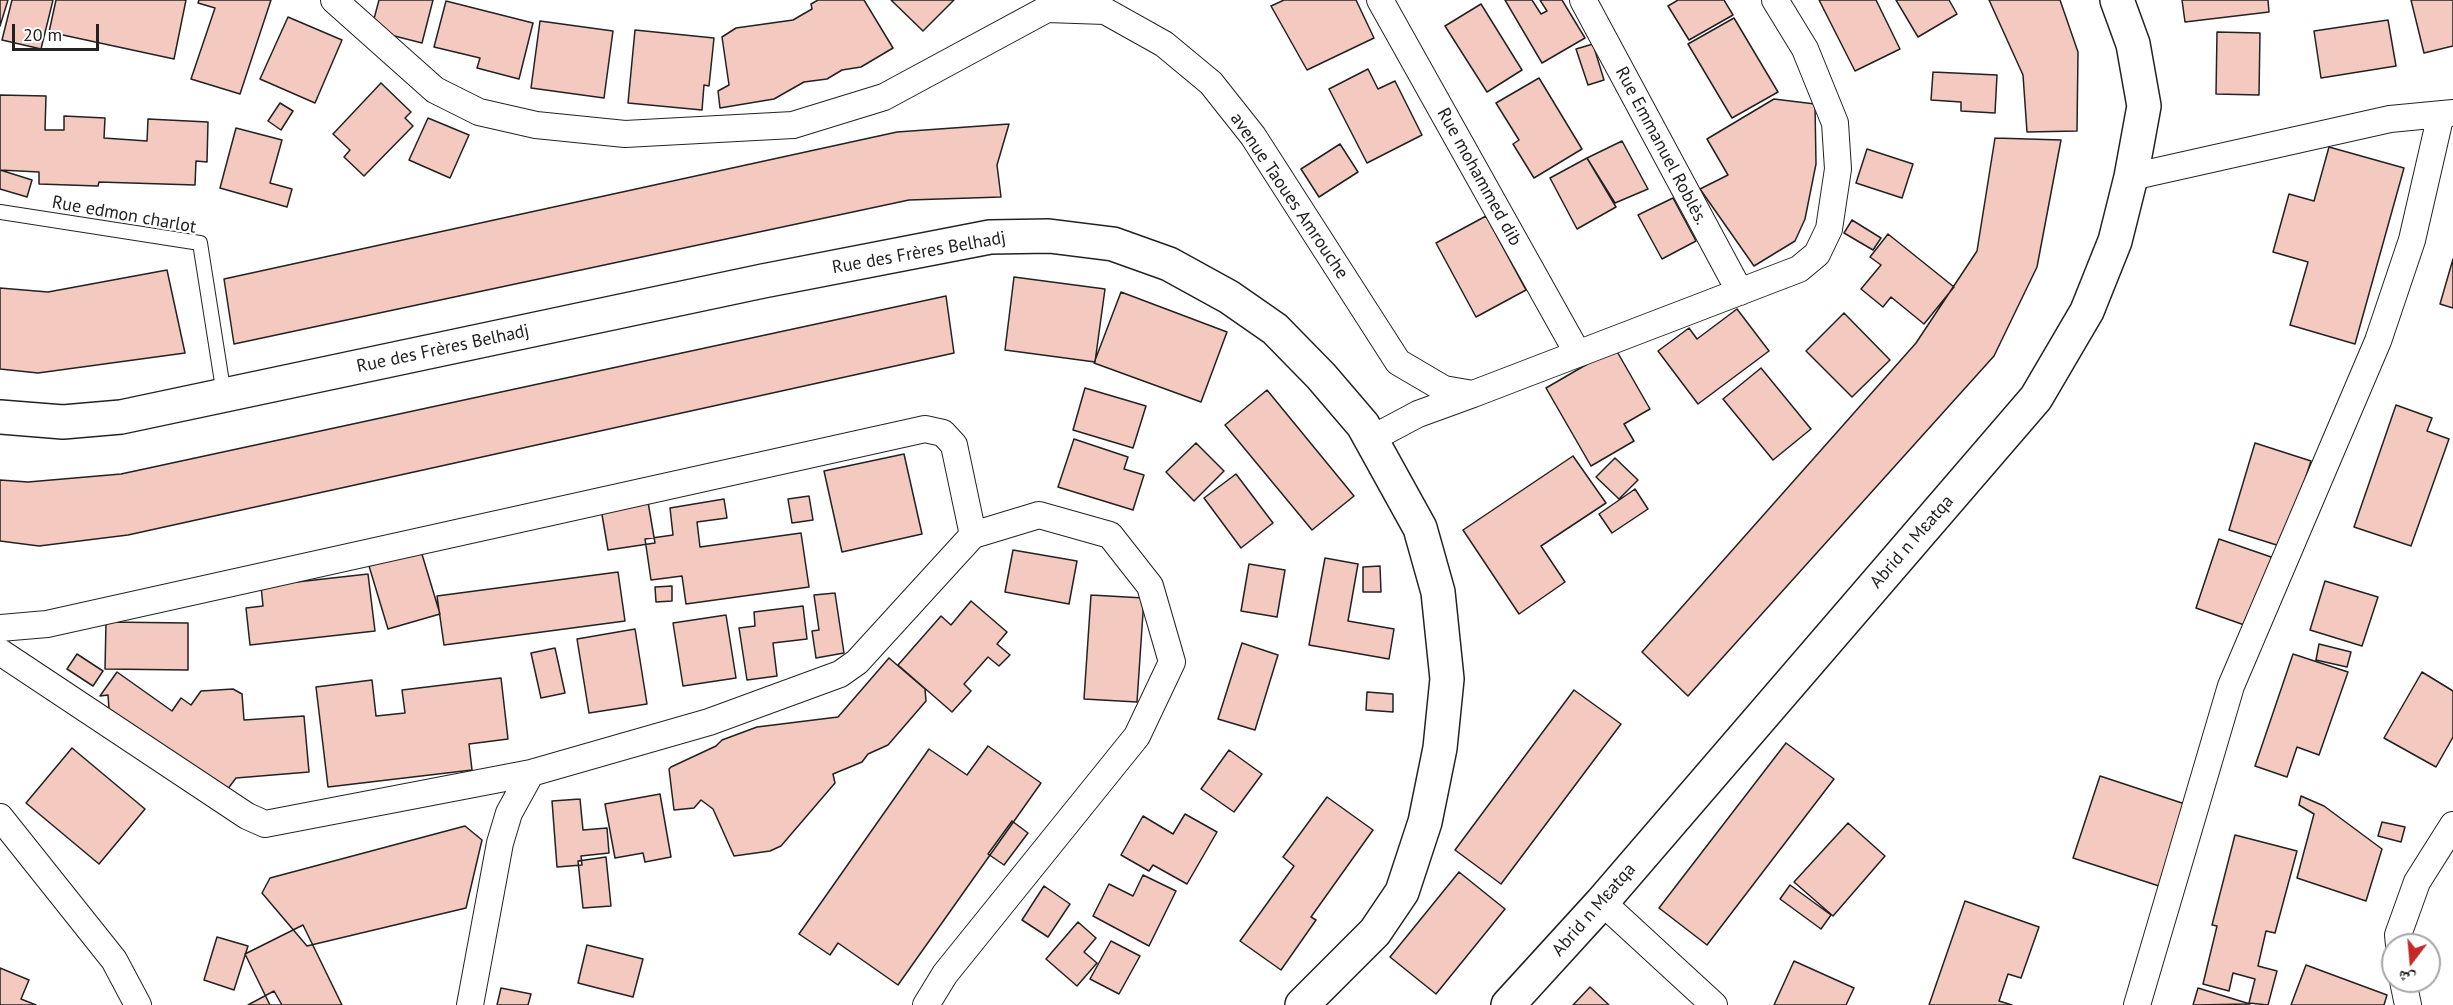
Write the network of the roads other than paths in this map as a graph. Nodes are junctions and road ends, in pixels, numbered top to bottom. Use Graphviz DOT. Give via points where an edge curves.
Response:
graph roads {
  1 [pos="334,0"];
  2 [pos="1380,0"];
  3 [pos="1583,0"];
  4 [pos="1775,0"];
  5 [pos="2117,0"];
  6 [pos="2447,114"];
  7 [pos="2131,177"];
  8 [pos="0,212"];
  9 [pos="1740,292"];
  10 [pos="1578,354"];
  11 [pos="1473,394"];
  12 [pos="224,395"];
  13 [pos="0,417"];
  14 [pos="1371,439"];
  15 [pos="973,535"];
  16 [pos="0,628"];
  17 [pos="0,652"];
  18 [pos="531,772"];
  19 [pos="0,816"];
  20 [pos="2453,825"];
  21 [pos="1602,902"];
  22 [pos="2399,933"];
  23 [pos="138,1005"];
  24 [pos="470,1005"];
  25 [pos="926,1005"];
  26 [pos="1302,1005"];
  27 [pos="1508,1005"];
  28 [pos="1714,1005"];
  29 [pos="2137,1005"];
  1 -- 11 [label="street, avenue Taoues Amrouche" via="435,90 479,111 536,125 626,134 793,125 884,98 1047,9 1105,11 1164,44 1211,83 1253,136 1398,362 1444,389"];
  2 -- 10 [label="street, Rue mohammed dib"];
  3 -- 9 [label="street, Rue Emmanuel Roblès."];
  4 -- 9 [label="street" via="1805,49 1835,123 1838,169 1829,229 1817,254 1799,269"];
  5 -- 7 [label="main road, Abrid n Mɛatqa" via="2133,44 2144,106"];
  6 -- 7 [label="street" via="2390,119"];
  6 -- 29 [label="street" via="2412,240 2378,341 2231,686"];
  7 -- 21 [label="main road, Abrid n Mɛatqa" via="2115,241 2087,311 2036,398"];
  8 -- 12 [label="lane, Rue edmon charlot" via="200,243"];
  9 -- 10 [label="street"];
  10 -- 11 [label="street"];
  11 -- 14 [label="street" via="1419,414"];
  12 -- 13 [label="main road, Rue des Frères Belhadj" via="121,417 63,422"];
  12 -- 14 [label="main road, Rue des Frères Belhadj" via="990,237 1048,236 1113,244 1169,264 1229,297 1275,329 1321,376"];
  14 -- 26 [label="main road, Rue des Frères Belhadj" via="1420,528 1438,591 1447,679 1440,748 1425,822 1402,892 1375,932"];
  15 -- 16 [label="street" via="954,445 943,433 924,429 47,624"];
  15 -- 18 [label="street" via="857,662 840,674 709,722"];
  15 -- 25 [label="street" via="1038,515 1110,535 1150,586 1172,662 1137,736 945,974"];
  17 -- 18 [label="street" via="247,816 266,824"];
  18 -- 24 [label="street" via="513,803 500,843"];
  19 -- 23 [label="street" via="114,960"];
  20 -- 22 [label="street" via="2417,882"];
  21 -- 27 [label="main road, Abrid n Mɛatqa"];
  21 -- 28 [label="street"];
}
